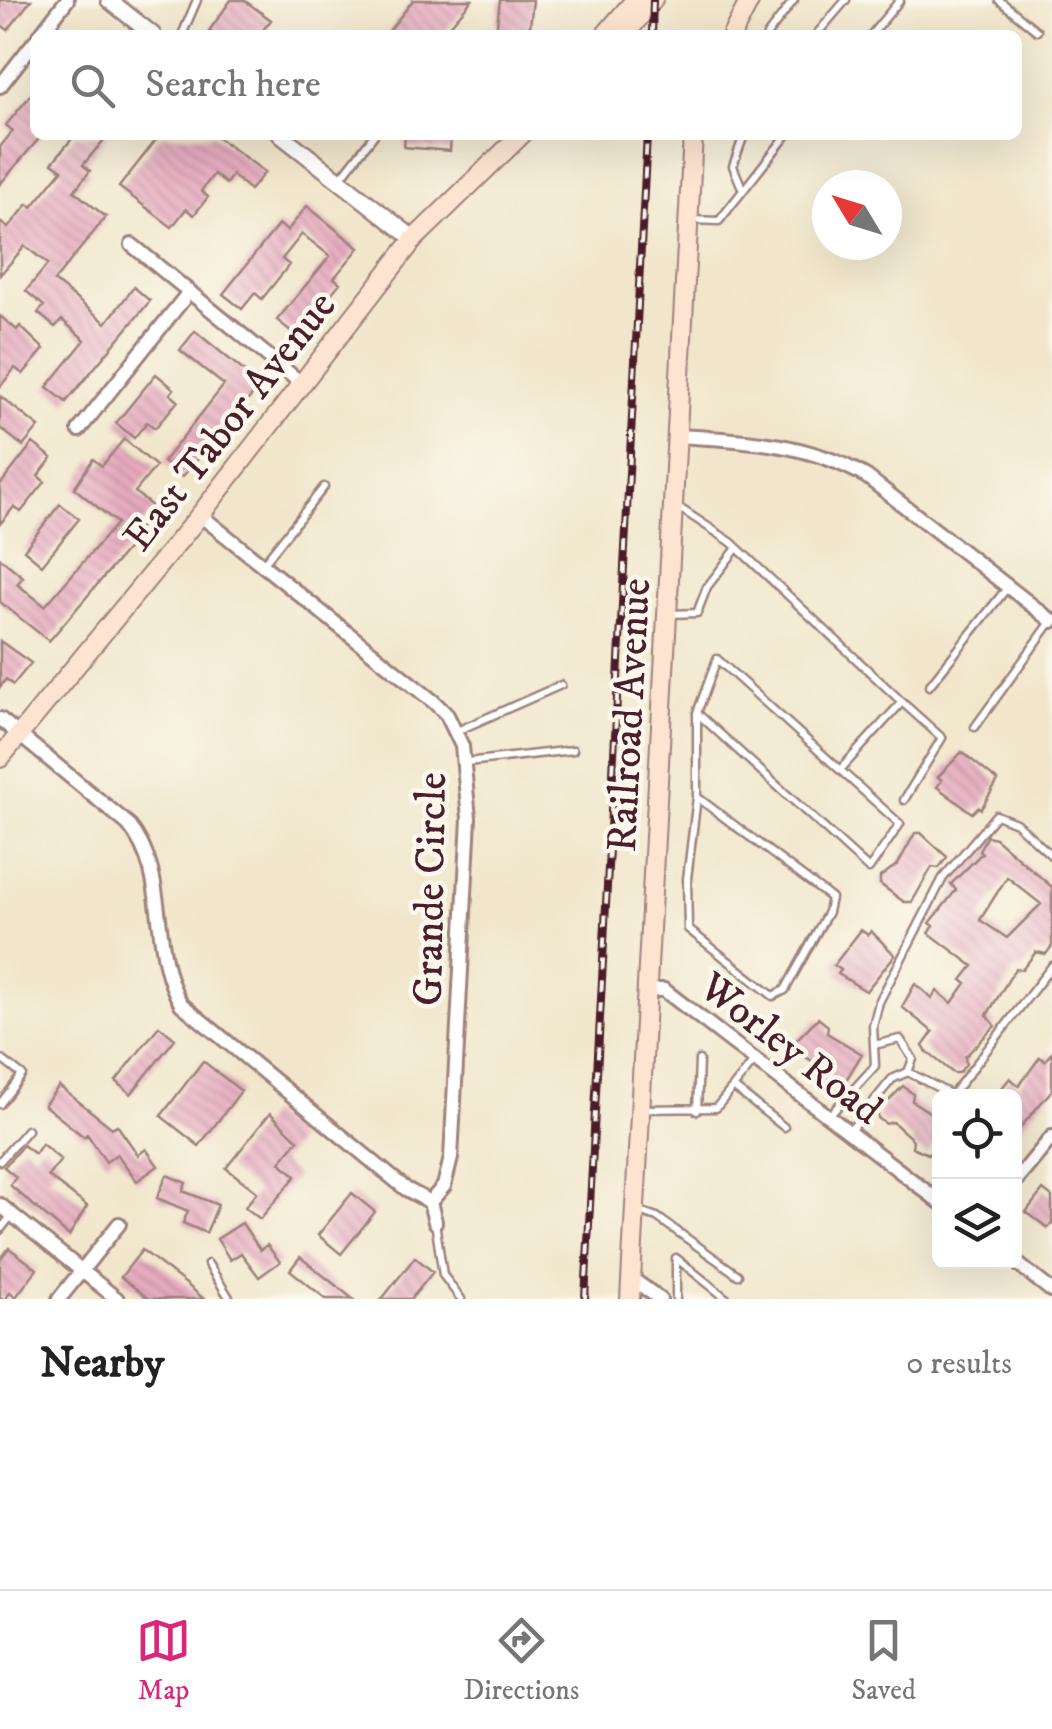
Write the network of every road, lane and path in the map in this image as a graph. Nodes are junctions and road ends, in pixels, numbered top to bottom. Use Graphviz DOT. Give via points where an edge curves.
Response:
graph roads {
  1 [pos="67,0"];
  2 [pos="109,0"];
  3 [pos="198,0"];
  4 [pos="635,0"];
  5 [pos="654,0"];
  6 [pos="750,0"];
  7 [pos="794,0"];
  8 [pos="846,0"];
  9 [pos="900,0"];
  10 [pos="998,0"];
  11 [pos="44,30"];
  12 [pos="148,30"];
  13 [pos="184,30"];
  14 [pos="609,30"];
  15 [pos="629,30"];
  16 [pos="735,30"];
  17 [pos="771,30"];
  18 [pos="820,30"];
  19 [pos="875,30"];
  20 [pos="1037,32"];
  21 [pos="30,47"];
  22 [pos="0,86"];
  23 [pos="287,140"];
  24 [pos="370,140"];
  25 [pos="516,140"];
  26 [pos="692,140"];
  27 [pos="742,140"];
  28 [pos="783,140"];
  29 [pos="339,180"];
  30 [pos="742,188"];
  31 [pos="688,220"];
  32 [pos="414,239"];
  33 [pos="132,246"];
  34 [pos="189,292"];
  35 [pos="302,383"];
  36 [pos="78,430"];
  37 [pos="676,436"];
  38 [pos="324,487"];
  39 [pos="672,504"];
  40 [pos="200,515"];
  41 [pos="737,548"];
  42 [pos="264,564"];
  43 [pos="1008,586"];
  44 [pos="667,614"];
  45 [pos="1052,621"];
  46 [pos="561,686"];
  47 [pos="929,686"];
  48 [pos="902,702"];
  49 [pos="697,713"];
  50 [pos="0,718"];
  51 [pos="975,728"];
  52 [pos="457,731"];
  53 [pos="19,734"];
  54 [pos="573,750"];
  55 [pos="0,758"];
  56 [pos="466,762"];
  57 [pos="840,770"];
  58 [pos="697,797"];
  59 [pos="904,800"];
  60 [pos="1052,856"];
  61 [pos="1052,966"];
  62 [pos="648,990"];
  63 [pos="874,1044"];
  64 [pos="0,1058"];
  65 [pos="756,1059"];
  66 [pos="699,1060"];
  67 [pos="908,1072"];
  68 [pos="734,1087"];
  69 [pos="0,1104"];
  70 [pos="641,1109"];
  71 [pos="697,1112"];
  72 [pos="829,1116"];
  73 [pos="784,1127"];
  74 [pos="27,1130"];
  75 [pos="849,1132"];
  76 [pos="1051,1141"];
  77 [pos="0,1161"];
  78 [pos="1018,1179"];
  79 [pos="932,1196"];
  80 [pos="430,1202"];
  81 [pos="0,1205"];
  82 [pos="635,1210"];
  83 [pos="12,1215"];
  84 [pos="435,1222"];
  85 [pos="120,1224"];
  86 [pos="0,1230"];
  87 [pos="208,1264"];
  88 [pos="1022,1268"];
  89 [pos="82,1270"];
  90 [pos="738,1275"];
  91 [pos="631,1278"];
  92 [pos="1052,1291"];
  93 [pos="59,1299"];
  94 [pos="117,1299"];
  95 [pos="230,1299"];
  96 [pos="461,1299"];
  97 [pos="630,1299"];
  98 [pos="660,1299"];
  99 [pos="676,1299"];
  100 [pos="727,1299"];
  1 -- 11 [label="street"];
  2 -- 12 [label="street"];
  3 -- 13 [label="lane"];
  4 -- 14 [label="main road"];
  5 -- 15 [label="main road"];
  6 -- 16 [label="main road"];
  7 -- 17 [label="lane"];
  8 -- 18 [label="lane"];
  9 -- 19 [label="lane"];
  10 -- 20 [label="lane"];
  21 -- 22 [label="street"];
  23 -- 29 [label="street"];
  24 -- 29 [label="lane"];
  25 -- 32 [label="main road, East Tabor Avenue"];
  26 -- 31 [label="main road, Railroad Avenue"];
  27 -- 30 [label="lane" via="733,166"];
  28 -- 30 [label="lane"];
  29 -- 32 [label="street"];
  30 -- 31 [label="lane" via="719,221"];
  31 -- 37 [label="main road, Railroad Avenue"];
  32 -- 35 [label="main road, East Tabor Avenue"];
  33 -- 34 [label="street"];
  34 -- 35 [label="street"];
  34 -- 36 [label="street"];
  35 -- 40 [label="main road, East Tabor Avenue"];
  37 -- 39 [label="main road, Railroad Avenue"];
  37 -- 43 [label="street" via="762,440 840,462"];
  38 -- 42 [label="lane"];
  39 -- 41 [label="lane"];
  39 -- 44 [label="main road, Railroad Avenue"];
  40 -- 42 [label="street, Grande Circle"];
  40 -- 53 [label="main road, East Tabor Avenue"];
  41 -- 44 [label="lane" via="707,586 696,613"];
  41 -- 48 [label="lane"];
  42 -- 52 [label="street, Grande Circle" via="434,702"];
  43 -- 45 [label="street"];
  43 -- 47 [label="lane"];
  44 -- 62 [label="main road, Railroad Avenue"];
  45 -- 51 [label="lane"];
  46 -- 52 [label="lane"];
  48 -- 57 [label="lane"];
  48 -- 59 [label="lane" via="942,738"];
  49 -- 57 [label="lane" via="716,658"];
  49 -- 57 [label="lane" via="868,869 900,824"];
  49 -- 58 [label="lane"];
  50 -- 53 [label="street"];
  52 -- 56 [label="street, Grande Circle"];
  53 -- 55 [label="main road, East Tabor Avenue"];
  53 -- 80 [label="street" via="144,844 155,876 169,984 181,1004"];
  54 -- 56 [label="lane"];
  56 -- 80 [label="street, Grande Circle" via="469,818 451,1158 444,1186"];
  58 -- 58 [label="lane" via="831,898 785,990 773,996 688,929"];
  60 -- 63 [label="lane" via="1016,823 996,815 943,878 879,1002"];
  61 -- 67 [label="lane" via="952,1095"];
  62 -- 65 [label="street, Worley Road" via="664,990"];
  62 -- 70 [label="main road, Railroad Avenue"];
  63 -- 67 [label="lane" via="900,1039 913,1059"];
  63 -- 72 [label="lane" via="874,1066"];
  64 -- 69 [label="lane" via="22,1075"];
  65 -- 68 [label="lane"];
  65 -- 72 [label="street, Worley Road"];
  66 -- 71 [label="lane"];
  67 -- 75 [label="lane" via="892,1080"];
  68 -- 71 [label="lane" via="716,1108"];
  68 -- 73 [label="lane"];
  70 -- 71 [label="lane"];
  70 -- 82 [label="main road, Railroad Avenue"];
  72 -- 75 [label="street, Worley Road"];
  74 -- 77 [label="lane"];
  75 -- 79 [label="street, Worley Road"];
  76 -- 78 [label="street"];
  80 -- 84 [label="street"];
  81 -- 83 [label="street"];
  82 -- 90 [label="lane" via="657,1217"];
  82 -- 91 [label="main road, Railroad Avenue"];
  83 -- 86 [label="lane"];
  83 -- 89 [label="street"];
  84 -- 96 [label="lane" via="443,1276"];
  85 -- 89 [label="street"];
  87 -- 95 [label="lane"];
  88 -- 92 [label="street"];
  89 -- 93 [label="street"];
  89 -- 94 [label="street"];
  91 -- 97 [label="main road, Railroad Avenue"];
  91 -- 98 [label="street"];
  99 -- 100 [label="lane" via="676,1258"];
}
